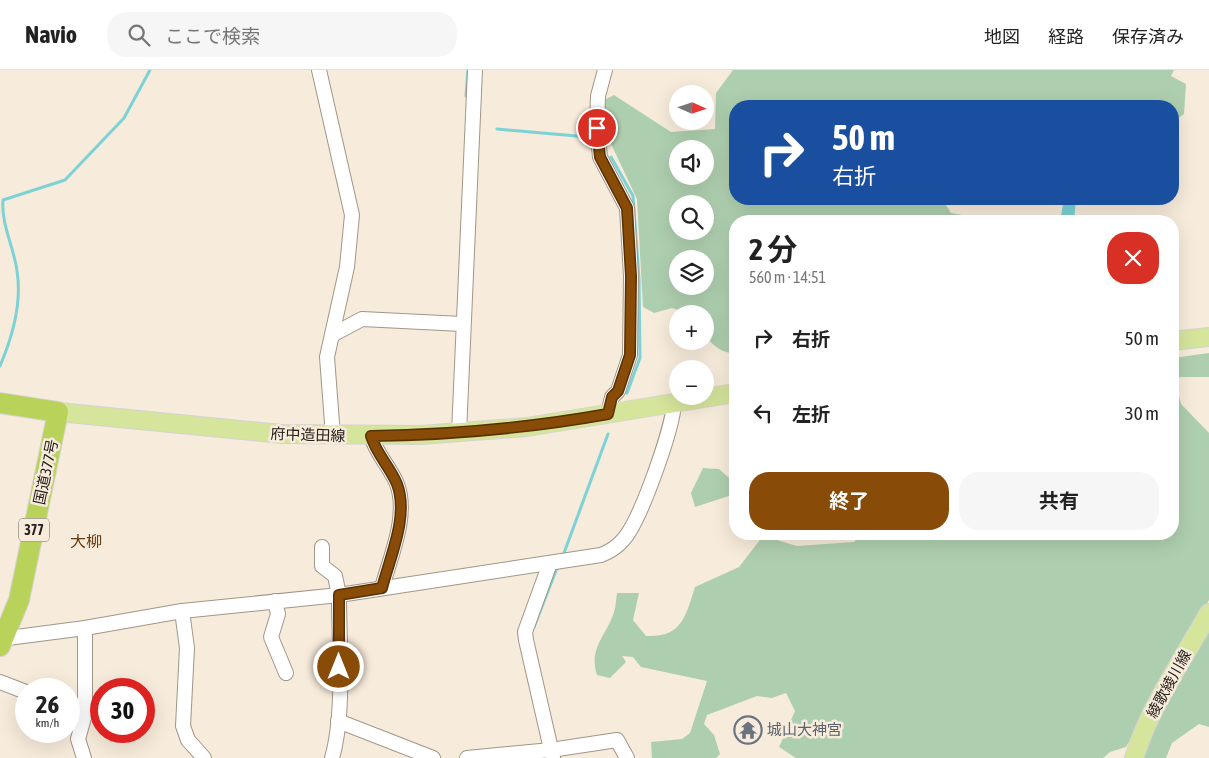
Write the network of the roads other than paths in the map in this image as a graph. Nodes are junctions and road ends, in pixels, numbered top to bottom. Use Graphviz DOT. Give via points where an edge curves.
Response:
graph roads {
  1 [pos="319,70"];
  2 [pos="475,70"];
  3 [pos="605,70"];
  4 [pos="462,324"];
  5 [pos="332,335"];
  6 [pos="1209,337"];
  7 [pos="1179,340"];
  8 [pos="729,394"];
  9 [pos="714,396"];
  10 [pos="0,403"];
  11 [pos="669,404"];
  12 [pos="674,405"];
  13 [pos="58,412"];
  14 [pos="608,414"];
  15 [pos="459,433"];
  16 [pos="333,436"];
  17 [pos="371,436"];
  18 [pos="322,546"];
  19 [pos="550,563"];
  20 [pos="382,588"];
  21 [pos="339,595"];
  22 [pos="275,601"];
  23 [pos="182,611"];
  24 [pos="1209,613"];
  25 [pos="85,628"];
  26 [pos="1,641"];
  27 [pos="286,674"];
  28 [pos="0,682"];
  29 [pos="15,688"];
  30 [pos="80,712"];
  31 [pos="85,714"];
  32 [pos="338,721"];
  33 [pos="552,754"];
  34 [pos="84,758"];
  35 [pos="204,758"];
  36 [pos="332,758"];
  37 [pos="433,758"];
  38 [pos="468,758"];
  39 [pos="627,758"];
  40 [pos="1134,758"];
  1 -- 5 [label="street" via="352,215 347,268"];
  2 -- 4 [label="street"];
  3 -- 14 [label="street" via="598,96 600,157 627,208 631,276 630,355"];
  4 -- 5 [label="street" via="362,319"];
  4 -- 15 [label="street"];
  5 -- 16 [label="street" via="327,357"];
  6 -- 7 [label="main road"];
  8 -- 9 [label="main road, 府中造田線"];
  10 -- 13 [label="highway"];
  11 -- 14 [label="main road, 府中造田線"];
  12 -- 19 [label="street" via="662,453 624,540 600,555"];
  13 -- 16 [label="main road, 府中造田線" via="238,431"];
  13 -- 26 [label="highway, 国道377号 / 377" via="19,600"];
  14 -- 15 [label="main road, 府中造田線" via="535,426"];
  15 -- 17 [label="main road, 府中造田線"];
  16 -- 17 [label="main road, 府中造田線"];
  17 -- 20 [label="street" via="375,451 396,484 401,500 396,537"];
  18 -- 21 [label="street" via="322,566 335,576"];
  19 -- 20 [label="street"];
  19 -- 33 [label="street" via="526,640"];
  20 -- 21 [label="street"];
  21 -- 22 [label="street"];
  21 -- 32 [label="street"];
  22 -- 23 [label="street"];
  22 -- 27 [label="street" via="278,614 272,637"];
  23 -- 25 [label="street"];
  23 -- 35 [label="street" via="187,648 183,726 188,740"];
  24 -- 40 [label="main road, 綾歌綾川線" via="1162,694"];
  25 -- 26 [label="street"];
  25 -- 31 [label="street"];
  28 -- 29 [label="street"];
  30 -- 31 [label="street"];
  31 -- 34 [label="street" via="78,739"];
  32 -- 36 [label="street"];
  32 -- 37 [label="street"];
  33 -- 38 [label="street"];
  33 -- 39 [label="street" via="616,740"];
}
